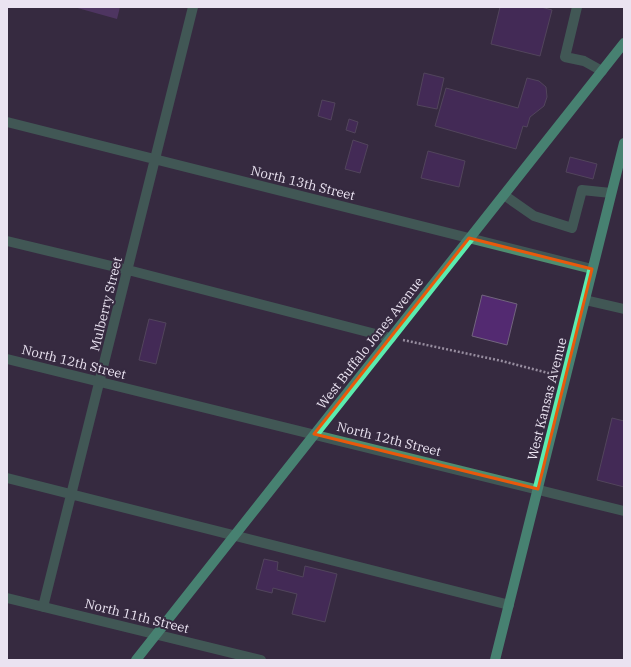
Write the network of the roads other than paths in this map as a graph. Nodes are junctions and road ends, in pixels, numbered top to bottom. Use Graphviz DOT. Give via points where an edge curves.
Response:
graph roads {
  1 [pos="193,7"];
  2 [pos="577,7"];
  3 [pos="624,43"];
  4 [pos="602,71"];
  5 [pos="7,122"];
  6 [pos="624,143"];
  7 [pos="155,158"];
  8 [pos="611,193"];
  9 [pos="504,195"];
  10 [pos="469,238"];
  11 [pos="7,241"];
  12 [pos="592,269"];
  13 [pos="128,270"];
  14 [pos="585,300"];
  15 [pos="624,310"];
  16 [pos="391,338"];
  17 [pos="7,359"];
  18 [pos="100,382"];
  19 [pos="314,434"];
  20 [pos="7,478"];
  21 [pos="538,489"];
  22 [pos="71,494"];
  23 [pos="624,511"];
  24 [pos="234,536"];
  25 [pos="7,598"];
  26 [pos="509,605"];
  27 [pos="43,606"];
  28 [pos="157,634"];
  29 [pos="136,660"];
  30 [pos="261,660"];
  31 [pos="495,660"];
  1 -- 7 [label="street, Mulberry Street"];
  2 -- 4 [label="street" via="565,57 584,62"];
  3 -- 4 [label="main road, West Buffalo Jones Avenue"];
  4 -- 9 [label="main road, West Buffalo Jones Avenue"];
  5 -- 7 [label="street, North 13th Street"];
  6 -- 8 [label="main road, West Kansas Avenue"];
  7 -- 10 [label="street, North 13th Street"];
  7 -- 13 [label="street, Mulberry Street"];
  8 -- 9 [label="street" via="582,190 572,228 534,216"];
  8 -- 12 [label="main road, West Kansas Avenue"];
  9 -- 10 [label="main road, West Buffalo Jones Avenue"];
  10 -- 12 [label="street, North 13th Street"];
  10 -- 16 [label="main road, West Buffalo Jones Avenue"];
  11 -- 13 [label="street"];
  12 -- 14 [label="main road, West Kansas Avenue"];
  13 -- 16 [label="street"];
  13 -- 18 [label="street, Mulberry Street"];
  14 -- 15 [label="street"];
  14 -- 21 [label="main road, West Kansas Avenue"];
  16 -- 19 [label="main road, West Buffalo Jones Avenue"];
  17 -- 18 [label="street, North 12th Street"];
  18 -- 19 [label="street, North 12th Street"];
  18 -- 22 [label="street, Mulberry Street"];
  19 -- 21 [label="street, North 12th Street"];
  19 -- 24 [label="main road, West Buffalo Jones Avenue"];
  20 -- 22 [label="street"];
  21 -- 23 [label="street, North 12th Street"];
  21 -- 26 [label="main road, West Kansas Avenue"];
  22 -- 24 [label="street"];
  22 -- 27 [label="street, Mulberry Street"];
  24 -- 26 [label="street"];
  24 -- 28 [label="main road, West Buffalo Jones Avenue"];
  25 -- 27 [label="street, North 11th Street"];
  26 -- 31 [label="main road, West Kansas Avenue"];
  27 -- 28 [label="street, North 11th Street"];
  28 -- 29 [label="main road, West Buffalo Jones Avenue"];
  28 -- 30 [label="street, North 11th Street"];
}
